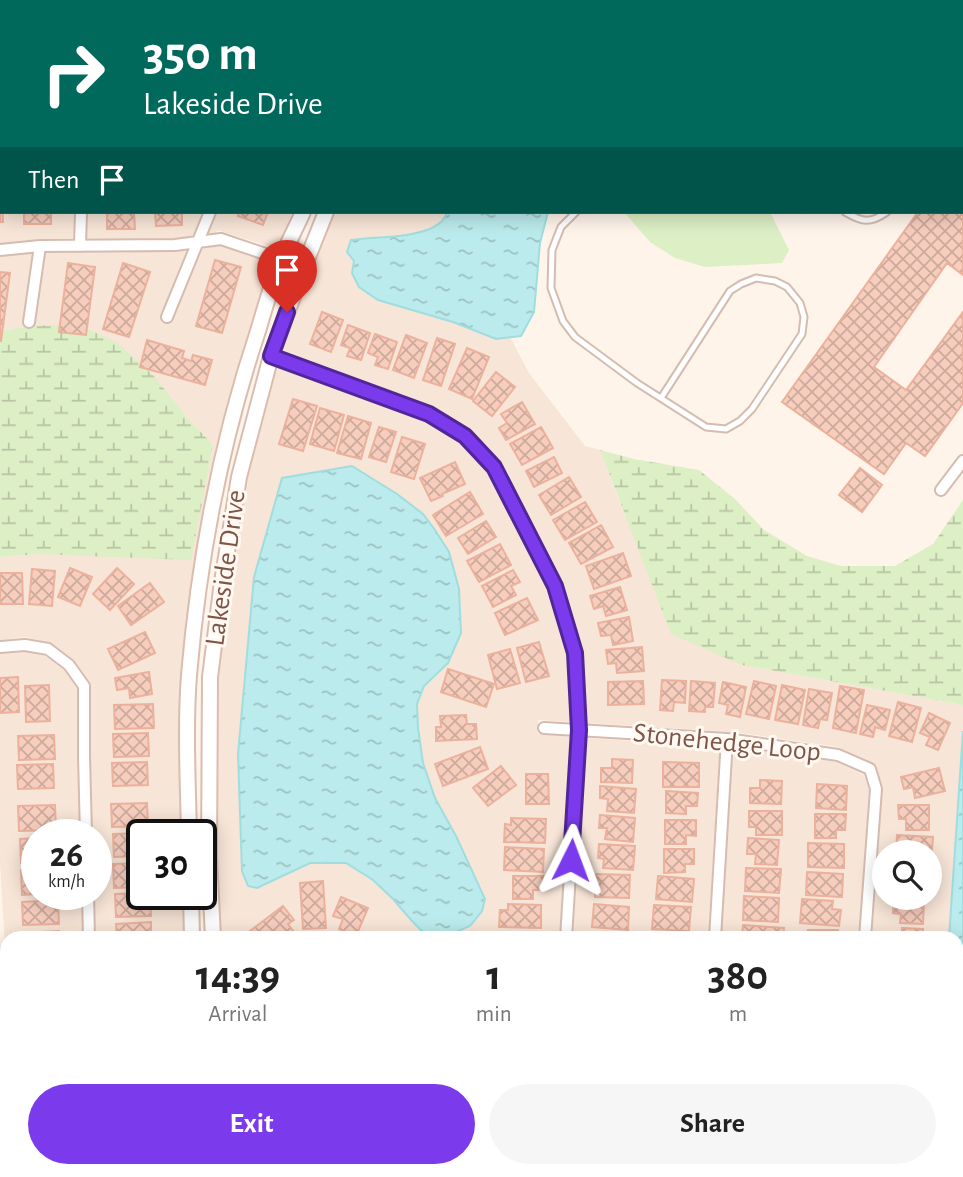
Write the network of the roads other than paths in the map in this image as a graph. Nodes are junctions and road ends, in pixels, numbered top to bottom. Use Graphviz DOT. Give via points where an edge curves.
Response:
graph roads {
  1 [pos="81,214"];
  2 [pos="209,214"];
  3 [pos="302,214"];
  4 [pos="325,214"];
  5 [pos="574,214"];
  6 [pos="849,214"];
  7 [pos="884,214"];
  8 [pos="197,241"];
  9 [pos="40,246"];
  10 [pos="80,246"];
  11 [pos="0,250"];
  12 [pos="282,258"];
  13 [pos="303,267"];
  14 [pos="167,317"];
  15 [pos="29,322"];
  16 [pos="271,356"];
  17 [pos="661,398"];
  18 [pos="963,461"];
  19 [pos="941,489"];
  20 [pos="0,647"];
  21 [pos="544,727"];
  22 [pos="579,730"];
  23 [pos="727,739"];
  24 [pos="86,819"];
  25 [pos="189,819"];
  26 [pos="88,910"];
  27 [pos="191,910"];
  28 [pos="89,931"];
  29 [pos="192,931"];
  30 [pos="213,931"];
  31 [pos="566,931"];
  32 [pos="715,931"];
  33 [pos="866,931"];
  1 -- 10 [label="street"];
  2 -- 8 [label="street"];
  3 -- 12 [label="street, Lakeside Drive"];
  4 -- 13 [label="street, Lakeside Drive"];
  5 -- 17 [label="lane" via="561,228 552,250 551,288 563,321 575,337"];
  6 -- 7 [label="lane" via="866,221"];
  8 -- 10 [label="street"];
  8 -- 12 [label="street" via="221,239"];
  8 -- 14 [label="street"];
  9 -- 10 [label="street"];
  9 -- 11 [label="street"];
  9 -- 15 [label="street"];
  12 -- 13 [label="street"];
  12 -- 25 [label="street, Lakeside Drive" via="218,473 189,687"];
  13 -- 16 [label="street, Lakeside Drive"];
  16 -- 22 [label="street" via="429,414 465,436 494,467 555,586 575,653"];
  16 -- 30 [label="street, Lakeside Drive" via="239,477 210,677"];
  17 -- 17 [label="lane" via="706,427 726,429 740,421 802,334 800,303 775,281 756,278 730,291"];
  18 -- 19 [label="street"];
  20 -- 24 [label="street" via="48,649 69,665 85,686"];
  21 -- 22 [label="street, Stonehedge Loop"];
  22 -- 23 [label="street, Stonehedge Loop"];
  22 -- 31 [label="street"];
  23 -- 32 [label="street"];
  23 -- 33 [label="street, Stonehedge Loop" via="838,754 870,769 876,789"];
  26 -- 28 [label="street"];
  27 -- 29 [label="street"];
}
